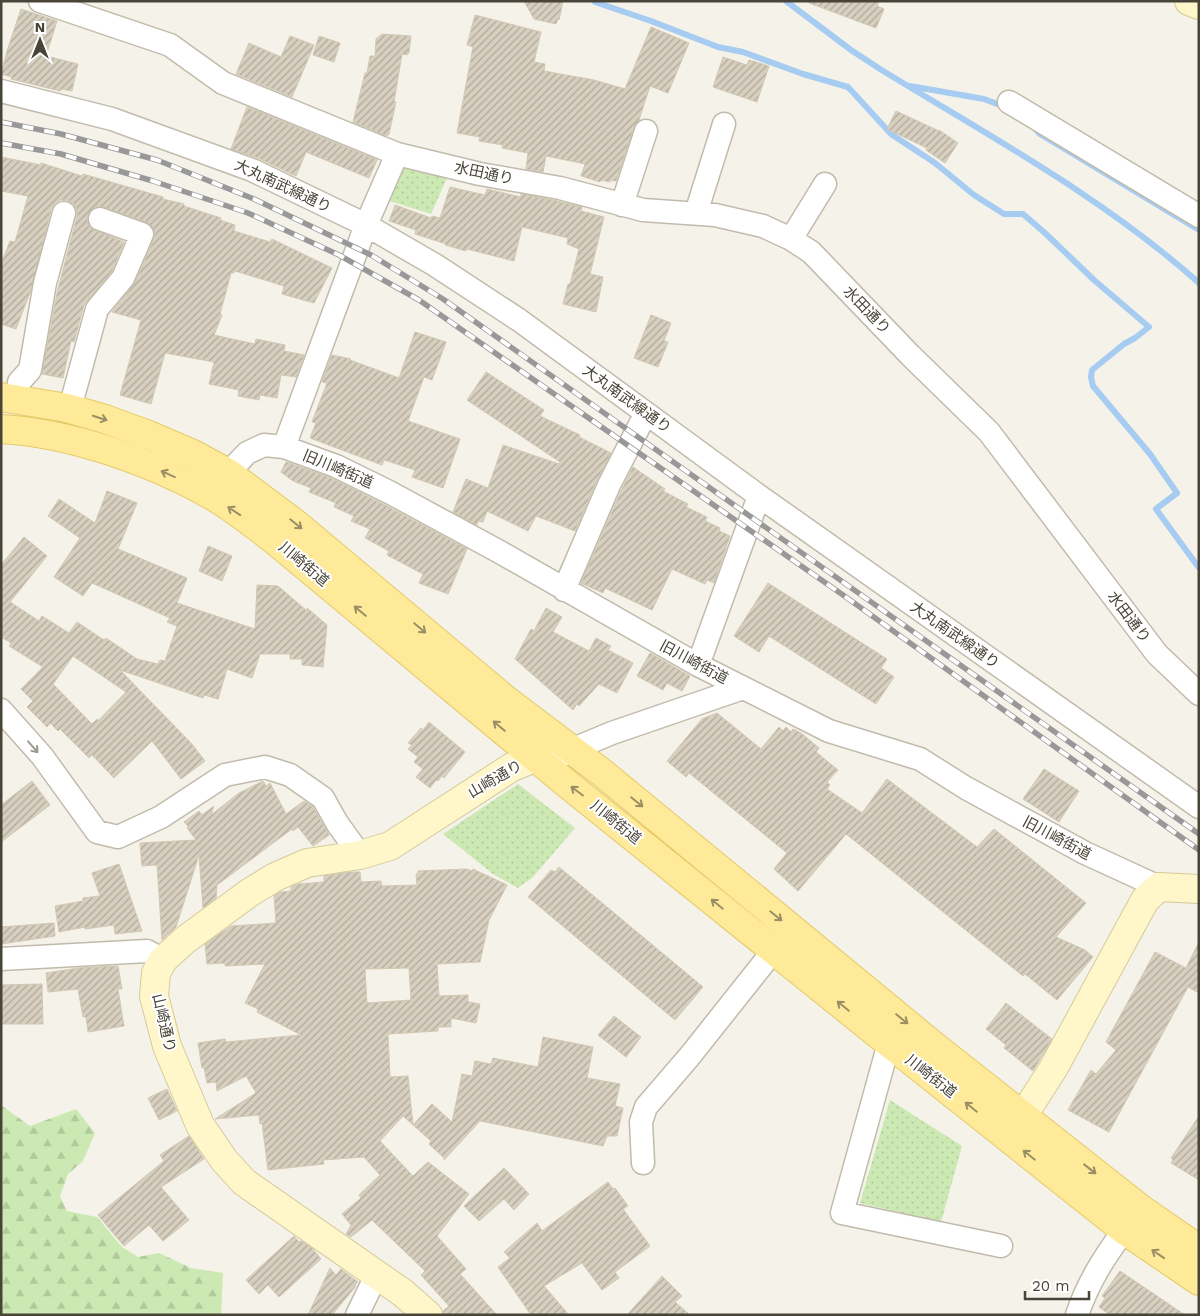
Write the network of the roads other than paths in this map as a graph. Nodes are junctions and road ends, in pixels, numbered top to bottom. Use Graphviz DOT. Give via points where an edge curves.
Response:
graph roads {
  1 [pos="40,1"];
  2 [pos="1189,1"];
  3 [pos="1199,5"];
  4 [pos="1,91"];
  5 [pos="1009,102"];
  6 [pos="724,124"];
  7 [pos="646,131"];
  8 [pos="397,154"];
  9 [pos="825,184"];
  10 [pos="622,205"];
  11 [pos="64,213"];
  12 [pos="696,213"];
  13 [pos="1199,216"];
  14 [pos="100,219"];
  15 [pos="366,225"];
  16 [pos="791,239"];
  17 [pos="9,398"];
  18 [pos="70,408"];
  19 [pos="646,413"];
  20 [pos="1,428"];
  21 [pos="284,447"];
  22 [pos="228,473"];
  23 [pos="212,495"];
  24 [pos="759,496"];
  25 [pos="564,590"];
  26 [pos="698,665"];
  27 [pos="743,688"];
  28 [pos="1199,694"];
  29 [pos="1,710"];
  30 [pos="571,750"];
  31 [pos="537,757"];
  32 [pos="1199,807"];
  33 [pos="360,855"];
  34 [pos="1158,887"];
  35 [pos="1195,892"];
  36 [pos="774,950"];
  37 [pos="1,959"];
  38 [pos="163,960"];
  39 [pos="889,1043"];
  40 [pos="1016,1127"];
  41 [pos="643,1163"];
  42 [pos="1124,1230"];
  43 [pos="1001,1246"];
  44 [pos="1199,1249"];
  45 [pos="376,1276"];
  46 [pos="1199,1281"];
  47 [pos="356,1315"];
  48 [pos="428,1315"];
  49 [pos="1078,1315"];
  1 -- 8 [label="street, 水田通り" via="170,46 223,83"];
  2 -- 3 [label="street"];
  4 -- 15 [label="street, 大丸南武線通り" via="112,119 195,148 252,170"];
  5 -- 13 [label="street"];
  6 -- 12 [label="street"];
  7 -- 10 [label="street"];
  8 -- 10 [label="street, 水田通り" via="480,174 560,188"];
  8 -- 15 [label="street"];
  9 -- 16 [label="street"];
  10 -- 12 [label="street, 水田通り"];
  11 -- 17 [label="street" via="45,282 30,370"];
  12 -- 16 [label="street, 水田通り" via="763,226"];
  14 -- 18 [label="street" via="142,234 123,278 97,309"];
  15 -- 19 [label="street, 大丸南武線通り" via="519,320"];
  15 -- 21 [label="street"];
  16 -- 28 [label="street, 水田通り" via="811,252 989,432 1157,654"];
  17 -- 18 [label="main road, 川崎街道"];
  18 -- 22 [label="main road, 川崎街道, one-way" via="149,435"];
  19 -- 24 [label="street, 大丸南武線通り"];
  19 -- 25 [label="street" via="609,485"];
  23 -- 20 [label="main road, 川崎街道, one-way" via="142,462 96,447"];
  21 -- 22 [label="street, 旧川崎街道" via="264,445 247,453"];
  21 -- 25 [label="street, 旧川崎街道" via="336,466 382,488"];
  22 -- 23 [label="street, 旧川崎街道"];
  22 -- 30 [label="main road, 川崎街道, one-way" via="296,524 506,700"];
  31 -- 23 [label="main road, 川崎街道, one-way" via="273,539"];
  24 -- 26 [label="street"];
  24 -- 32 [label="street, 大丸南武線通り"];
  25 -- 26 [label="street, 旧川崎街道"];
  26 -- 27 [label="street, 旧川崎街道"];
  27 -- 30 [label="street"];
  27 -- 34 [label="street, 旧川崎街道" via="829,730 920,759 1084,853"];
  29 -- 33 [label="street, one-way" via="42,756 97,832 118,837 161,817 225,775 265,766 290,775 323,798"];
  30 -- 31 [label="street, 山崎通り"];
  30 -- 40 [label="main road, 川崎街道, one-way" via="933,1044"];
  31 -- 33 [label="street, 山崎通り" via="512,767 390,846"];
  36 -- 31 [label="main road, 川崎街道, one-way"];
  33 -- 38 [label="street, 山崎通り" via="306,863 275,877 185,940"];
  34 -- 35 [label="street, 旧川崎街道"];
  34 -- 40 [label="street" via="1145,900 1053,1069"];
  39 -- 36 [label="main road, 川崎街道, one-way"];
  36 -- 41 [label="street" via="646,1107 641,1122"];
  37 -- 38 [label="street" via="147,951"];
  38 -- 45 [label="street, 山崎通り" via="156,973 154,996 167,1046 200,1125 214,1146 244,1182"];
  40 -- 39 [label="main road, 川崎街道, one-way"];
  39 -- 43 [label="street" via="842,1213"];
  42 -- 40 [label="main road, 川崎街道, one-way"];
  40 -- 44 [label="main road, 川崎街道, one-way"];
  46 -- 42 [label="main road, 川崎街道, one-way"];
  42 -- 49 [label="street" via="1100,1263"];
  45 -- 47 [label="street"];
  45 -- 48 [label="street, 山崎通り" via="403,1293"];
}
